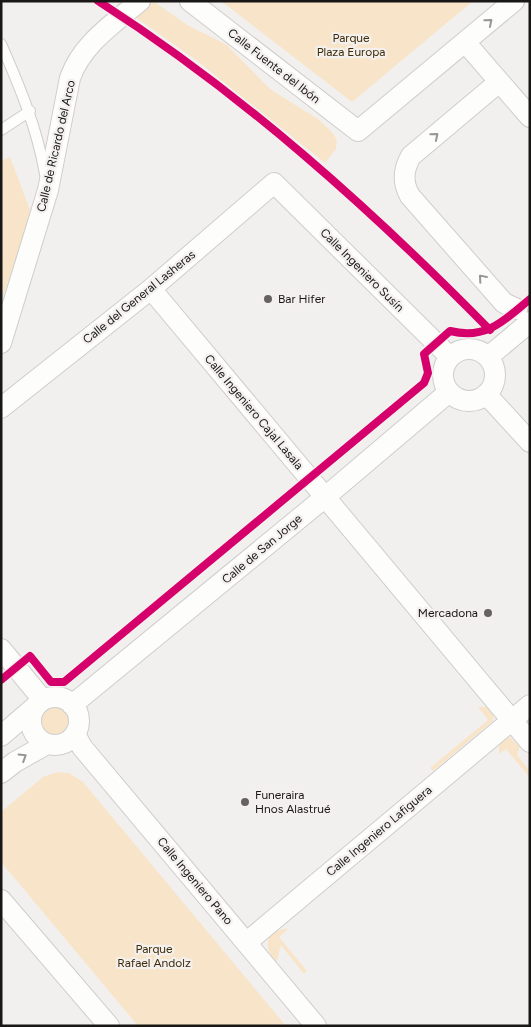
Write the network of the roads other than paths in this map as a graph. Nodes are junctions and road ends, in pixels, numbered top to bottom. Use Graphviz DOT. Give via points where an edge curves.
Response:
graph roads {
  1 [pos="140,1"];
  2 [pos="190,1"];
  3 [pos="514,1"];
  4 [pos="465,42"];
  5 [pos="1,44"];
  6 [pos="499,82"];
  7 [pos="30,111"];
  8 [pos="530,118"];
  9 [pos="1,130"];
  10 [pos="274,184"];
  11 [pos="48,190"];
  12 [pos="151,288"];
  13 [pos="524,316"];
  14 [pos="1,343"];
  15 [pos="450,357"];
  16 [pos="488,357"];
  17 [pos="448,392"];
  18 [pos="486,394"];
  19 [pos="1,408"];
  20 [pos="530,442"];
  21 [pos="324,498"];
  22 [pos="1,649"];
  23 [pos="40,703"];
  24 [pos="72,704"];
  25 [pos="530,705"];
  26 [pos="512,720"];
  27 [pos="75,734"];
  28 [pos="1,736"];
  29 [pos="530,742"];
  30 [pos="47,744"];
  31 [pos="1,773"];
  32 [pos="1,900"];
  33 [pos="247,942"];
  34 [pos="109,1026"];
  35 [pos="316,1026"];
  1 -- 11 [label="street, Calle de Ricardo del Arco" via="95,39 75,64"];
  2 -- 4 [label="street, Calle Fuente del Ibón" via="358,131"];
  4 -- 3 [label="street, one-way"];
  4 -- 6 [label="street"];
  5 -- 7 [label="lane"];
  6 -- 8 [label="street"];
  13 -- 6 [label="street, one-way" via="504,303 410,196 404,172 411,156"];
  7 -- 9 [label="lane"];
  7 -- 11 [label="lane"];
  10 -- 12 [label="street, Calle del General Lasheras"];
  10 -- 15 [label="street, Calle Ingeniero Susín"];
  11 -- 14 [label="street, Calle de Ricardo del Arco"];
  12 -- 19 [label="street, Calle del General Lasheras"];
  12 -- 21 [label="street, Calle Ingeniero Cajal Lasala"];
  13 -- 16 [label="street"];
  15 -- 16 [label="street" via="469,349"];
  15 -- 17 [label="street" via="443,374"];
  16 -- 18 [label="street" via="495,376"];
  17 -- 18 [label="street" via="467,401"];
  17 -- 21 [label="street, Calle de San Jorge"];
  18 -- 20 [label="street"];
  21 -- 24 [label="street, Calle de San Jorge"];
  21 -- 26 [label="street, Calle Ingeniero Cajal Lasala"];
  22 -- 23 [label="street"];
  23 -- 24 [label="street" via="58,697"];
  23 -- 28 [label="street"];
  23 -- 30 [label="street" via="30,720 31,728 40,741"];
  24 -- 27 [label="street" via="79,719"];
  25 -- 26 [label="street, Calle Ingeniero Lafiguera"];
  26 -- 29 [label="street, Calle Ingeniero Cajal Lasala"];
  26 -- 33 [label="street, Calle Ingeniero Lafiguera"];
  27 -- 30 [label="street" via="63,744"];
  27 -- 33 [label="street, Calle Ingeniero Pano" via="82,747"];
  31 -- 30 [label="street, one-way"];
  32 -- 34 [label="street"];
  33 -- 35 [label="street, Calle Ingeniero Pano"];
}
